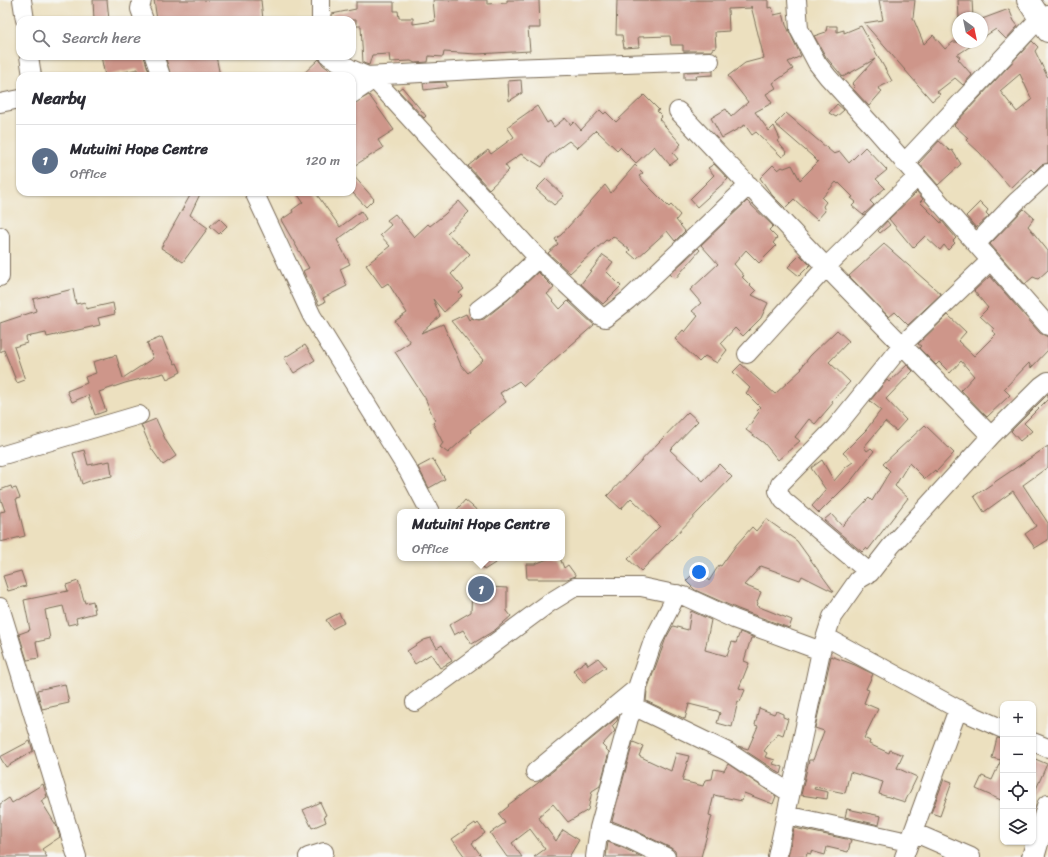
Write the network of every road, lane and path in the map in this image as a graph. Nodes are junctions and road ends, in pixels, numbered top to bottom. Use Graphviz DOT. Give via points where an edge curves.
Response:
graph roads {
  1 [pos="22,0"];
  2 [pos="142,0"];
  3 [pos="321,0"];
  4 [pos="797,0"];
  5 [pos="1028,0"];
  6 [pos="24,16"];
  7 [pos="143,16"];
  8 [pos="321,16"];
  9 [pos="1045,21"];
  10 [pos="30,60"];
  11 [pos="155,60"];
  12 [pos="337,60"];
  13 [pos="710,61"];
  14 [pos="31,72"];
  15 [pos="160,72"];
  16 [pos="371,78"];
  17 [pos="356,91"];
  18 [pos="16,100"];
  19 [pos="0,102"];
  20 [pos="678,111"];
  21 [pos="904,163"];
  22 [pos="1048,173"];
  23 [pos="917,177"];
  24 [pos="749,185"];
  25 [pos="256,196"];
  26 [pos="0,236"];
  27 [pos="976,244"];
  28 [pos="538,258"];
  29 [pos="990,261"];
  30 [pos="826,267"];
  31 [pos="0,277"];
  32 [pos="478,310"];
  33 [pos="1045,318"];
  34 [pos="902,344"];
  35 [pos="747,354"];
  36 [pos="1048,381"];
  37 [pos="139,415"];
  38 [pos="991,436"];
  39 [pos="0,456"];
  40 [pos="428,509"];
  41 [pos="870,573"];
  42 [pos="677,594"];
  43 [pos="0,607"];
  44 [pos="824,644"];
  45 [pos="637,688"];
  46 [pos="415,702"];
  47 [pos="635,707"];
  48 [pos="958,709"];
  49 [pos="1000,728"];
  50 [pos="1036,743"];
  51 [pos="1048,748"];
  52 [pos="535,772"];
  53 [pos="790,793"];
  54 [pos="1048,806"];
  55 [pos="786,815"];
  56 [pos="599,828"];
  57 [pos="908,844"];
  58 [pos="1040,845"];
  59 [pos="77,857"];
  60 [pos="595,857"];
  61 [pos="666,857"];
  62 [pos="777,857"];
  63 [pos="971,857"];
  1 -- 6 [label="street"];
  2 -- 7 [label="street" via="140,9"];
  3 -- 8 [label="street"];
  4 -- 21 [label="street" via="799,29 817,63"];
  5 -- 9 [label="main road"];
  9 -- 21 [label="street"];
  10 -- 14 [label="street"];
  11 -- 15 [label="street"];
  12 -- 16 [label="street"];
  13 -- 16 [label="street" via="510,68"];
  16 -- 17 [label="street"];
  16 -- 28 [label="street"];
  18 -- 19 [label="street"];
  20 -- 24 [label="street"];
  21 -- 23 [label="street"];
  22 -- 27 [label="street"];
  23 -- 27 [label="street"];
  23 -- 30 [label="street"];
  24 -- 28 [label="street" via="628,300 605,318 593,310"];
  24 -- 30 [label="street"];
  25 -- 40 [label="street" via="312,316 409,472"];
  26 -- 31 [label="street"];
  27 -- 29 [label="street"];
  28 -- 32 [label="street"];
  29 -- 33 [label="street"];
  29 -- 34 [label="street"];
  30 -- 34 [label="street"];
  30 -- 35 [label="street"];
  34 -- 38 [label="street"];
  34 -- 41 [label="street" via="835,428 780,484 778,492 783,500"];
  36 -- 38 [label="street"];
  37 -- 39 [label="street"];
  38 -- 41 [label="street" via="891,546"];
  41 -- 44 [label="street" via="858,580 832,617"];
  42 -- 44 [label="street" via="734,620"];
  42 -- 45 [label="street" via="653,642"];
  42 -- 46 [label="street" via="641,587 575,587 549,603"];
  43 -- 59 [label="street"];
  44 -- 48 [label="street"];
  44 -- 53 [label="street"];
  45 -- 47 [label="street"];
  45 -- 52 [label="street"];
  47 -- 53 [label="street" via="728,752"];
  47 -- 56 [label="street" via="629,718"];
  48 -- 49 [label="street"];
  48 -- 57 [label="street"];
  50 -- 51 [label="street"];
  53 -- 55 [label="street"];
  54 -- 58 [label="main road"];
  55 -- 57 [label="street"];
  55 -- 62 [label="street"];
  56 -- 60 [label="street"];
  56 -- 61 [label="street"];
  57 -- 63 [label="street"];
}
